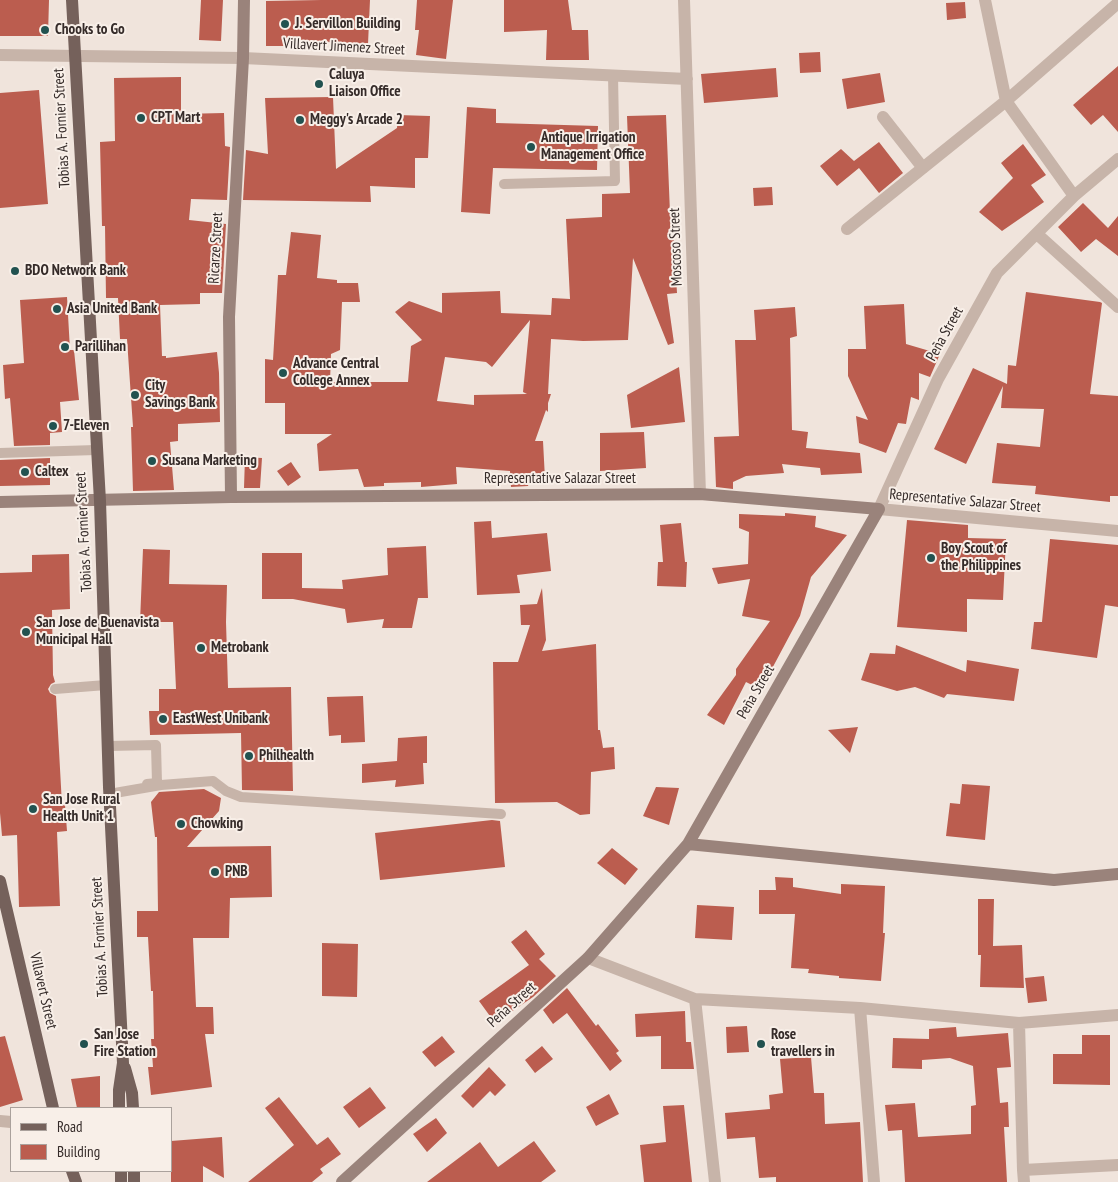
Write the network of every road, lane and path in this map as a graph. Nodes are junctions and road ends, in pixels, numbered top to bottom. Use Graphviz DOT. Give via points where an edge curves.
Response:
graph roads {
  1 [pos="72,0"];
  2 [pos="244,0"];
  3 [pos="684,0"];
  4 [pos="985,0"];
  5 [pos="1118,3"];
  6 [pos="0,55"];
  7 [pos="74,57"];
  8 [pos="243,58"];
  9 [pos="613,76"];
  10 [pos="687,79"];
  11 [pos="1006,101"];
  12 [pos="883,117"];
  13 [pos="1118,159"];
  14 [pos="923,168"];
  15 [pos="504,184"];
  16 [pos="1074,196"];
  17 [pos="847,229"];
  18 [pos="1037,234"];
  19 [pos="1118,307"];
  20 [pos="96,450"];
  21 [pos="0,454"];
  22 [pos="700,494"];
  23 [pos="231,498"];
  24 [pos="100,501"];
  25 [pos="0,502"];
  26 [pos="879,509"];
  27 [pos="1118,531"];
  28 [pos="106,686"];
  29 [pos="56,689"];
  30 [pos="108,746"];
  31 [pos="109,790"];
  32 [pos="501,814"];
  33 [pos="688,844"];
  34 [pos="1118,874"];
  35 [pos="0,881"];
  36 [pos="588,958"];
  37 [pos="695,999"];
  38 [pos="860,1008"];
  39 [pos="1118,1015"];
  40 [pos="1019,1023"];
  41 [pos="123,1063"];
  42 [pos="53,1107"];
  43 [pos="120,1107"];
  44 [pos="133,1107"];
  45 [pos="1118,1165"];
  46 [pos="1023,1176"];
  47 [pos="342,1182"];
  48 [pos="715,1182"];
  49 [pos="874,1182"];
  1 -- 7 [label="main road, Tobias A. Fornier Street"];
  2 -- 8 [label="street, Ricarze Street"];
  3 -- 10 [label="street, Moscoso Street"];
  4 -- 11 [label="street"];
  5 -- 11 [label="street"];
  6 -- 7 [label="street, Villavert Jimenez Street"];
  7 -- 8 [label="street, Villavert Jimenez Street"];
  7 -- 20 [label="main road, Tobias A. Fornier Street"];
  8 -- 9 [label="street, Villavert Jimenez Street"];
  8 -- 23 [label="street, Ricarze Street" via="229,316"];
  9 -- 10 [label="street, Villavert Jimenez Street"];
  9 -- 15 [label="lane" via="616,181"];
  10 -- 22 [label="street, Moscoso Street"];
  11 -- 14 [label="street"];
  11 -- 16 [label="street"];
  12 -- 14 [label="street"];
  13 -- 16 [label="street, Peña Street"];
  14 -- 17 [label="street"];
  16 -- 18 [label="street, Peña Street"];
  18 -- 19 [label="street"];
  18 -- 26 [label="street, Peña Street" via="997,273 938,379"];
  20 -- 21 [label="lane"];
  20 -- 24 [label="main road, Tobias A. Fornier Street"];
  22 -- 23 [label="street, Representative Salazar Street"];
  22 -- 26 [label="street, Representative Salazar Street"];
  23 -- 24 [label="street, Representative Salazar Street"];
  24 -- 25 [label="street, Representative Salazar Street"];
  24 -- 28 [label="main road, Tobias A. Fornier Street"];
  26 -- 27 [label="street, Representative Salazar Street"];
  26 -- 33 [label="street, Peña Street"];
  28 -- 29 [label="lane"];
  28 -- 30 [label="main road, Tobias A. Fornier Street"];
  30 -- 31 [label="main road, Tobias A. Fornier Street"];
  30 -- 31 [label="lane" via="156,745 158,782"];
  31 -- 32 [label="lane" via="213,781 241,797"];
  31 -- 41 [label="main road, Tobias A. Fornier Street"];
  33 -- 34 [label="street" via="1054,880"];
  33 -- 36 [label="street, Peña Street"];
  35 -- 42 [label="main road, Villavert Street"];
  36 -- 37 [label="street"];
  36 -- 47 [label="street, Peña Street"];
  37 -- 38 [label="street"];
  37 -- 48 [label="street"];
  38 -- 40 [label="street"];
  38 -- 49 [label="street"];
  39 -- 40 [label="street"];
  40 -- 46 [label="street"];
  41 -- 43 [label="main road, Tobias A. Fornier Street"];
  41 -- 44 [label="main road, Tobias A. Fornier Street"];
  45 -- 46 [label="street"];
}
